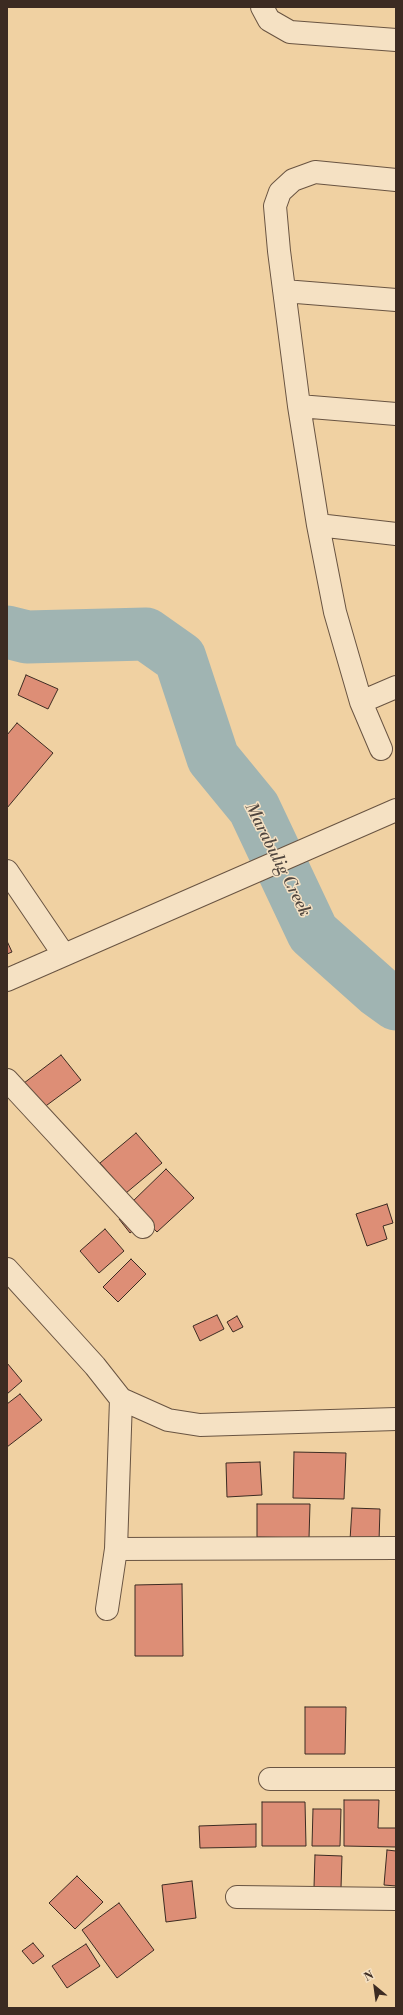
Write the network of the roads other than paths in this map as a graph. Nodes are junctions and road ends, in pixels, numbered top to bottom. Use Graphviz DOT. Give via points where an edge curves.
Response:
graph roads {
  1 [pos="262,7"];
  2 [pos="396,40"];
  3 [pos="396,180"];
  4 [pos="284,291"];
  5 [pos="396,300"];
  6 [pos="299,406"];
  7 [pos="396,414"];
  8 [pos="318,525"];
  9 [pos="396,534"];
  10 [pos="396,687"];
  11 [pos="361,702"];
  12 [pos="381,749"];
  13 [pos="396,810"];
  14 [pos="7,871"];
  15 [pos="64,955"];
  16 [pos="7,980"];
  17 [pos="7,1080"];
  18 [pos="143,1228"];
  19 [pos="7,1269"];
  20 [pos="122,1399"];
  21 [pos="396,1418"];
  22 [pos="396,1548"];
  23 [pos="116,1549"];
  24 [pos="107,1609"];
  25 [pos="270,1779"];
  26 [pos="396,1779"];
  27 [pos="236,1897"];
  28 [pos="396,1899"];
  1 -- 2 [label="street" via="269,20 290,32"];
  3 -- 4 [label="street" via="315,172 293,180 280,192 275,206"];
  4 -- 5 [label="street"];
  4 -- 6 [label="street"];
  6 -- 7 [label="street"];
  6 -- 8 [label="street"];
  8 -- 9 [label="street"];
  8 -- 11 [label="street" via="335,612"];
  10 -- 11 [label="street"];
  11 -- 12 [label="street"];
  13 -- 15 [label="street"];
  14 -- 15 [label="street"];
  15 -- 16 [label="street"];
  17 -- 18 [label="street"];
  19 -- 20 [label="street"];
  20 -- 21 [label="street" via="168,1420 200,1425"];
  20 -- 23 [label="street"];
  22 -- 23 [label="street"];
  23 -- 24 [label="street"];
  25 -- 26 [label="street"];
  27 -- 28 [label="street"];
}
